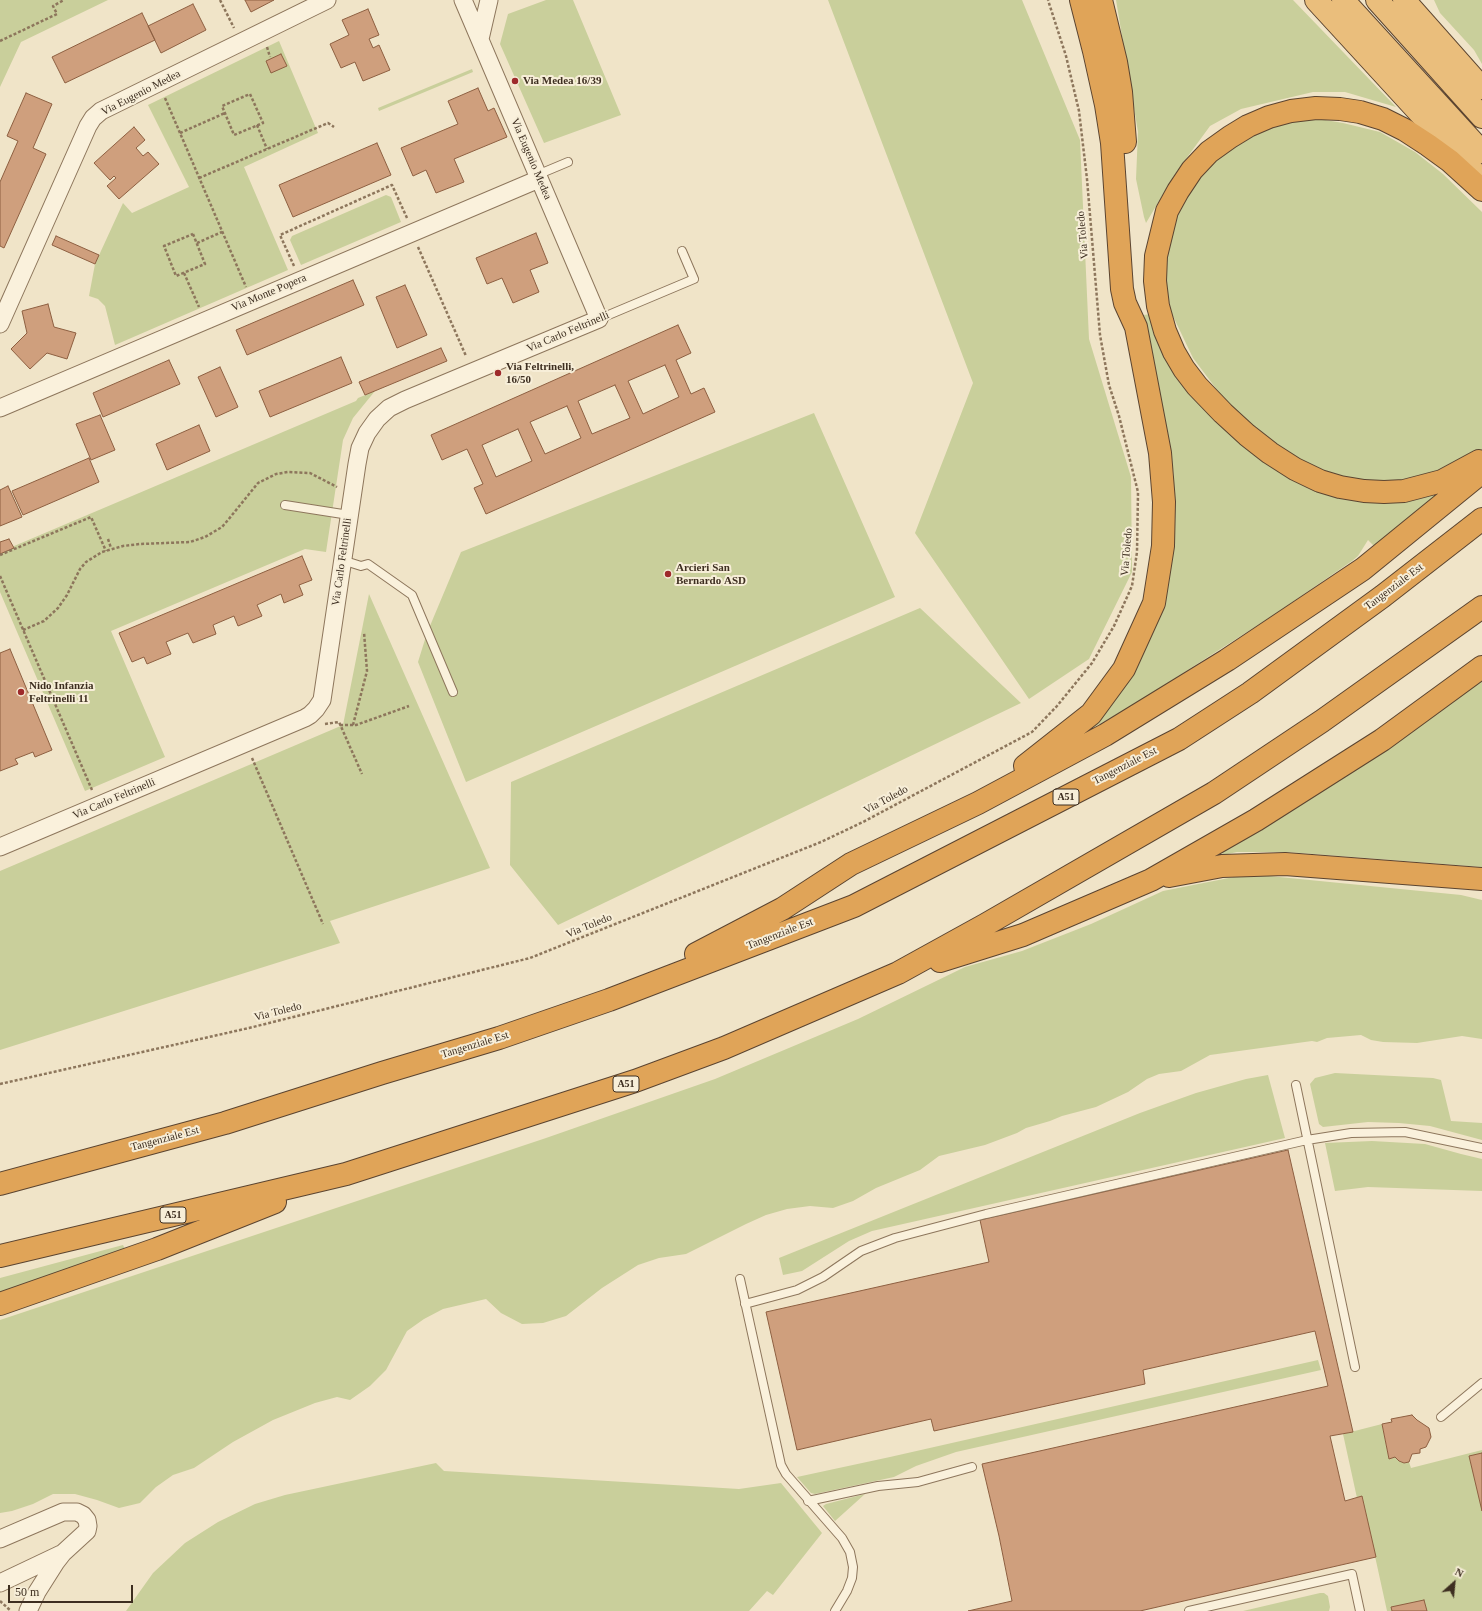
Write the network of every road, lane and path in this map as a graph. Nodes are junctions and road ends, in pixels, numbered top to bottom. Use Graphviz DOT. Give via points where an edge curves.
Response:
graph roads {
  1 [pos="64,0"];
  2 [pos="220,0"];
  3 [pos="327,0"];
  4 [pos="462,0"];
  5 [pos="475,0"];
  6 [pos="489,0"];
  7 [pos="1048,0"];
  8 [pos="1080,0"];
  9 [pos="1101,0"];
  10 [pos="1308,0"];
  11 [pos="1316,0"];
  12 [pos="1343,0"];
  13 [pos="1378,0"];
  14 [pos="1404,0"];
  15 [pos="1416,0"];
  16 [pos="236,32"];
  17 [pos="1348,35"];
  18 [pos="480,39"];
  19 [pos="1439,39"];
  20 [pos="0,41"];
  21 [pos="266,44"];
  22 [pos="270,57"];
  23 [pos="1482,88"];
  24 [pos="164,94"];
  25 [pos="225,113"];
  26 [pos="1482,117"];
  27 [pos="257,125"];
  28 [pos="334,127"];
  29 [pos="180,133"];
  30 [pos="267,149"];
  31 [pos="1482,152"];
  32 [pos="568,162"];
  33 [pos="538,177"];
  34 [pos="199,178"];
  35 [pos="1482,181"];
  36 [pos="1482,190"];
  37 [pos="408,222"];
  38 [pos="222,232"];
  39 [pos="197,243"];
  40 [pos="417,245"];
  41 [pos="682,251"];
  42 [pos="296,271"];
  43 [pos="184,272"];
  44 [pos="248,291"];
  45 [pos="201,312"];
  46 [pos="599,319"];
  47 [pos="0,324"];
  48 [pos="1136,327"];
  49 [pos="466,356"];
  50 [pos="0,408"];
  51 [pos="1482,460"];
  52 [pos="1482,472"];
  53 [pos="340,490"];
  54 [pos="285,505"];
  55 [pos="349,515"];
  56 [pos="1482,519"];
  57 [pos="108,539"];
  58 [pos="111,548"];
  59 [pos="106,550"];
  60 [pos="0,555"];
  61 [pos="342,560"];
  62 [pos="0,576"];
  63 [pos="1482,607"];
  64 [pos="23,630"];
  65 [pos="364,632"];
  66 [pos="1482,667"];
  67 [pos="453,692"];
  68 [pos="409,706"];
  69 [pos="325,724"];
  70 [pos="340,725"];
  71 [pos="353,725"];
  72 [pos="252,758"];
  73 [pos="362,774"];
  74 [pos="92,791"];
  75 [pos="978,803"];
  76 [pos="0,847"];
  77 [pos="1482,879"];
  78 [pos="1150,880"];
  79 [pos="323,924"];
  80 [pos="898,973"];
  81 [pos="609,1000"];
  82 [pos="0,1084"];
  83 [pos="1296,1085"];
  84 [pos="1307,1140"];
  85 [pos="1482,1148"];
  86 [pos="346,1174"];
  87 [pos="0,1184"];
  88 [pos="0,1256"];
  89 [pos="740,1279"];
  90 [pos="0,1304"];
  91 [pos="746,1304"];
  92 [pos="1355,1367"];
  93 [pos="1482,1383"];
  94 [pos="1441,1416"];
  95 [pos="972,1467"];
  96 [pos="808,1500"];
  97 [pos="0,1539"];
  98 [pos="63,1553"];
  99 [pos="0,1583"];
  100 [pos="0,1602"];
  101 [pos="11,1611"];
  102 [pos="28,1611"];
  103 [pos="835,1611"];
  104 [pos="1189,1611"];
  105 [pos="1360,1611"];
  1 -- 20 [label="path" via="53,6 57,14"];
  2 -- 16 [label="path"];
  3 -- 47 [label="street, Via Eugenio Medea" via="101,111 93,118"];
  4 -- 5 [label="street"];
  4 -- 18 [label="street, Via Eugenio Medea"];
  6 -- 18 [label="street"];
  7 -- 82 [label="path, Via Toledo" via="1066,56 1079,111 1100,335 1109,385 1138,492 1137,552 1132,586 1114,626 1092,663 1032,732 821,842 530,958 249,1028"];
  8 -- 48 [label="highway" via="1109,122 1122,289 1125,303"];
  9 -- 48 [label="highway" via="1116,62 1125,129 1130,269"];
  10 -- 17 [label="highway"];
  11 -- 17 [label="highway"];
  12 -- 31 [label="highway"];
  13 -- 26 [label="highway"];
  14 -- 19 [label="highway"];
  15 -- 19 [label="highway"];
  17 -- 35 [label="highway"];
  18 -- 33 [label="street, Via Eugenio Medea"];
  19 -- 23 [label="highway"];
  21 -- 22 [label="path"];
  24 -- 29 [label="path"];
  25 -- 27 [label="path" via="234,135"];
  25 -- 27 [label="path" via="222,106 250,94 263,123"];
  25 -- 29 [label="path"];
  27 -- 30 [label="path"];
  28 -- 30 [label="path" via="328,123"];
  29 -- 34 [label="path"];
  30 -- 34 [label="path"];
  32 -- 33 [label="lane"];
  33 -- 46 [label="street, Via Eugenio Medea"];
  33 -- 50 [label="street, Via Monte Popera"];
  34 -- 38 [label="path"];
  36 -- 51 [label="highway" via="1428,145 1383,119 1340,108 1316,108 1276,115 1248,126 1230,137 1209,152 1192,170 1167,211 1156,256 1155,281 1165,331 1184,369 1242,431 1270,454 1295,469 1340,487 1364,492 1404,492 1442,481"];
  37 -- 42 [label="path" via="392,185 280,235"];
  38 -- 39 [label="path"];
  38 -- 44 [label="path"];
  39 -- 43 [label="path" via="205,264"];
  39 -- 43 [label="path" via="193,234 164,246 176,276"];
  40 -- 49 [label="path"];
  41 -- 46 [label="lane, Via Carlo Feltrinelli" via="694,279"];
  43 -- 45 [label="path"];
  46 -- 55 [label="street, Via Carlo Feltrinelli" via="389,408 377,419 360,448"];
  48 -- 75 [label="highway" via="1160,453 1164,502 1162,546 1154,603 1124,669 1091,714"];
  52 -- 75 [label="highway" via="1363,570 1227,660 1105,735"];
  53 -- 58 [label="path" via="310,473 276,474 258,483 222,527 205,538 190,542"];
  54 -- 55 [label="lane"];
  55 -- 61 [label="street, Via Carlo Feltrinelli"];
  56 -- 81 [label="highway, Tangenziale Est / A51" via="1383,596 1250,693 1179,738 854,906"];
  57 -- 58 [label="path"];
  58 -- 59 [label="path"];
  59 -- 60 [label="path" via="91,517"];
  59 -- 64 [label="path" via="94,556 80,569 68,595 58,608 44,621"];
  61 -- 67 [label="lane" via="362,566 368,564 412,595"];
  61 -- 76 [label="street, Via Carlo Feltrinelli" via="322,700 316,709 305,718"];
  62 -- 64 [label="path"];
  63 -- 80 [label="highway, A51" via="1322,721 1214,793"];
  64 -- 74 [label="path"];
  65 -- 71 [label="path" via="367,671"];
  66 -- 78 [label="highway" via="1382,740 1256,820"];
  68 -- 71 [label="path"];
  69 -- 70 [label="path" via="339,722"];
  70 -- 71 [label="path"];
  70 -- 73 [label="path"];
  72 -- 79 [label="path"];
  75 -- 81 [label="highway" via="851,864 782,908"];
  77 -- 78 [label="highway" via="1285,864 1222,866"];
  78 -- 80 [label="highway" via="1023,935"];
  80 -- 86 [label="highway, A51" via="724,1048 642,1079"];
  81 -- 87 [label="highway, Tangenziale Est / A51" via="499,1038 225,1124"];
  83 -- 84 [label="lane"];
  84 -- 85 [label="lane" via="1351,1133 1405,1132"];
  84 -- 91 [label="lane" via="986,1214 895,1238 861,1251 823,1277 797,1290"];
  84 -- 92 [label="lane"];
  86 -- 88 [label="highway, A51"];
  86 -- 90 [label="highway" via="157,1249"];
  89 -- 91 [label="lane"];
  91 -- 96 [label="lane" via="781,1465"];
  93 -- 94 [label="lane"];
  95 -- 96 [label="lane" via="918,1482 878,1486"];
  96 -- 103 [label="lane" via="842,1538 850,1552 852,1578"];
  97 -- 98 [label="street" via="63,1512 77,1512 87,1520 87,1531"];
  98 -- 99 [label="street"];
  98 -- 102 [label="street" via="37,1592"];
  100 -- 101 [label="path"];
  104 -- 105 [label="lane" via="1352,1574"];
}
